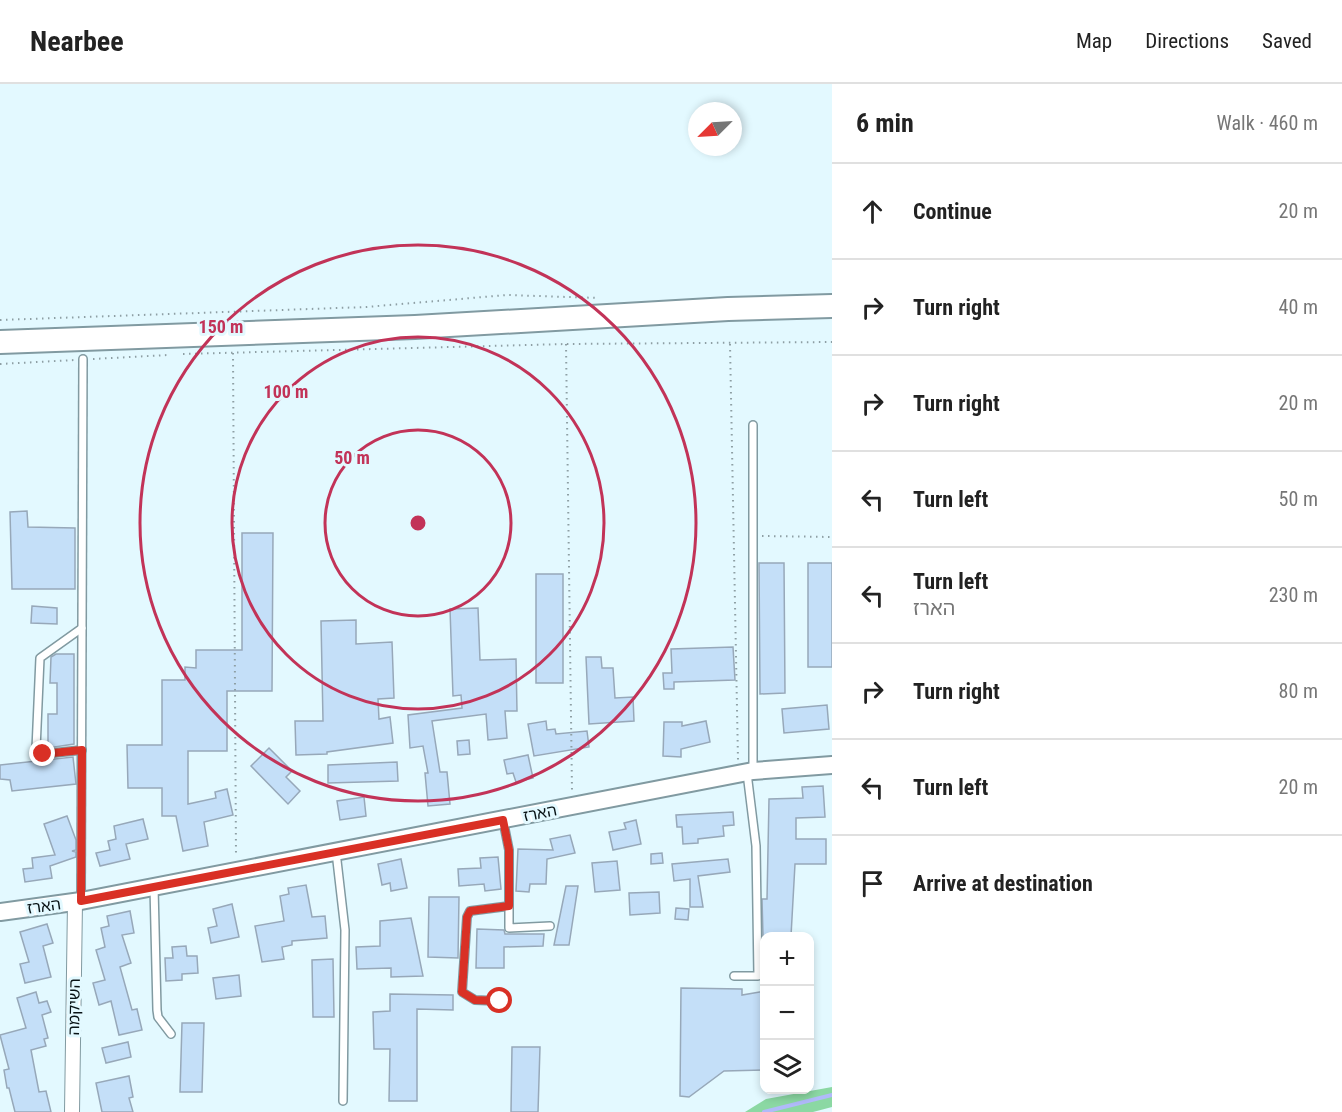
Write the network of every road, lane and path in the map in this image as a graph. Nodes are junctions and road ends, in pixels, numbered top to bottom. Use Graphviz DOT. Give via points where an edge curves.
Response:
graph roads {
  1 [pos="604,298"];
  2 [pos="832,306"];
  3 [pos="0,320"];
  4 [pos="0,342"];
  5 [pos="832,342"];
  6 [pos="566,344"];
  7 [pos="730,344"];
  8 [pos="233,353"];
  9 [pos="172,354"];
  10 [pos="182,354"];
  11 [pos="82,359"];
  12 [pos="0,364"];
  13 [pos="753,425"];
  14 [pos="753,536"];
  15 [pos="832,537"];
  16 [pos="82,628"];
  17 [pos="82,750"];
  18 [pos="832,765"];
  19 [pos="746,773"];
  20 [pos="572,806"];
  21 [pos="503,820"];
  22 [pos="336,852"];
  23 [pos="241,870"];
  24 [pos="154,887"];
  25 [pos="78,901"];
  26 [pos="509,906"];
  27 [pos="0,912"];
  28 [pos="550,926"];
  29 [pos="734,976"];
  30 [pos="500,1001"];
  31 [pos="171,1034"];
  32 [pos="344,1101"];
  33 [pos="72,1112"];
  1 -- 3 [label="path" via="507,296 366,308"];
  2 -- 4 [label="highway"];
  5 -- 7 [label="path"];
  6 -- 7 [label="path"];
  6 -- 8 [label="path"];
  6 -- 20 [label="path"];
  7 -- 19 [label="path"];
  8 -- 10 [label="path"];
  8 -- 23 [label="path" via="236,856"];
  9 -- 11 [label="path"];
  11 -- 12 [label="path"];
  11 -- 16 [label="lane"];
  13 -- 14 [label="lane"];
  14 -- 15 [label="path"];
  14 -- 19 [label="lane"];
  16 -- 17 [label="lane"];
  16 -- 17 [label="lane" via="40,658 36,749 43,754"];
  17 -- 25 [label="lane"];
  18 -- 19 [label="street, הארז"];
  19 -- 20 [label="street, הארז"];
  19 -- 29 [label="lane" via="756,846 758,976"];
  20 -- 21 [label="street, הארז"];
  21 -- 22 [label="street, הארז"];
  21 -- 26 [label="lane" via="509,850"];
  22 -- 23 [label="street, הארז"];
  22 -- 32 [label="lane" via="345,930"];
  23 -- 24 [label="street, הארז"];
  24 -- 25 [label="street, הארז"];
  24 -- 31 [label="lane" via="157,1010"];
  25 -- 27 [label="street, הארז"];
  25 -- 33 [label="street, השיקמה"];
  26 -- 28 [label="lane" via="509,928"];
  26 -- 30 [label="lane" via="470,911 467,917 462,992 475,1000"];
}
